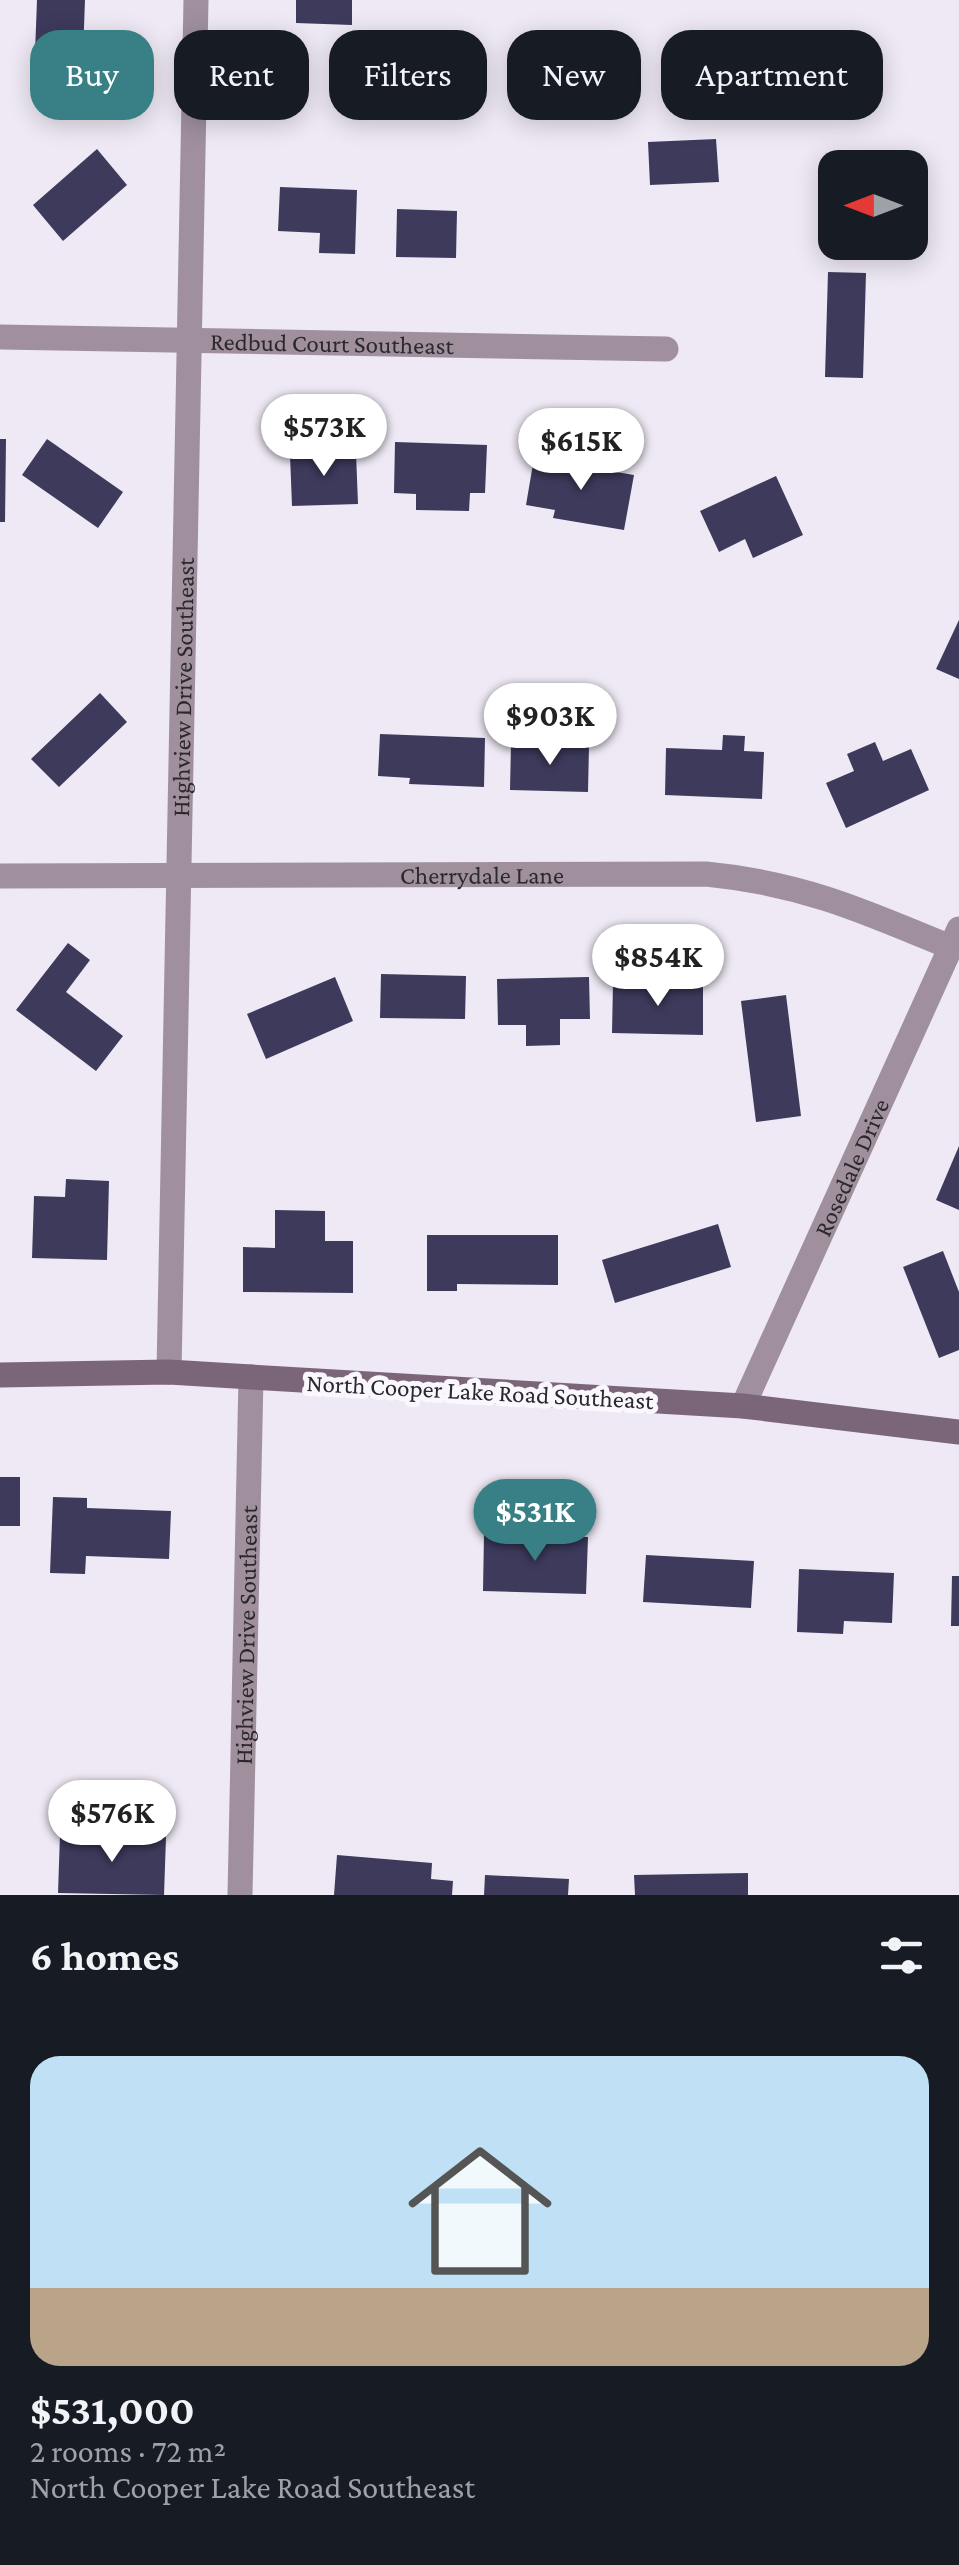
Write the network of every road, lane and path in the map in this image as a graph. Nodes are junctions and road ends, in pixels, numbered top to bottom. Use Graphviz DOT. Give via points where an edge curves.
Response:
graph roads {
  1 [pos="196,0"];
  2 [pos="0,337"];
  3 [pos="190,340"];
  4 [pos="666,349"];
  5 [pos="0,876"];
  6 [pos="180,878"];
  7 [pos="955,938"];
  8 [pos="169,1372"];
  9 [pos="0,1375"];
  10 [pos="251,1377"];
  11 [pos="743,1406"];
  12 [pos="959,1432"];
  13 [pos="240,1895"];
  1 -- 3 [label="street, Highview Drive Southeast"];
  2 -- 3 [label="street, Redbud Court Southeast"];
  3 -- 4 [label="street, Redbud Court Southeast"];
  3 -- 6 [label="street, Highview Drive Southeast"];
  5 -- 6 [label="street, Cherrydale Lane"];
  6 -- 7 [label="street, Cherrydale Lane" via="738,877 769,880"];
  6 -- 8 [label="street, Highview Drive Southeast"];
  7 -- 11 [label="street, Rosedale Drive"];
  8 -- 9 [label="street, North Cooper Lake Road Southeast"];
  8 -- 10 [label="street, North Cooper Lake Road Southeast"];
  10 -- 11 [label="street, North Cooper Lake Road Southeast"];
  10 -- 13 [label="street, Highview Drive Southeast"];
  11 -- 12 [label="street, North Cooper Lake Road Southeast"];
}
